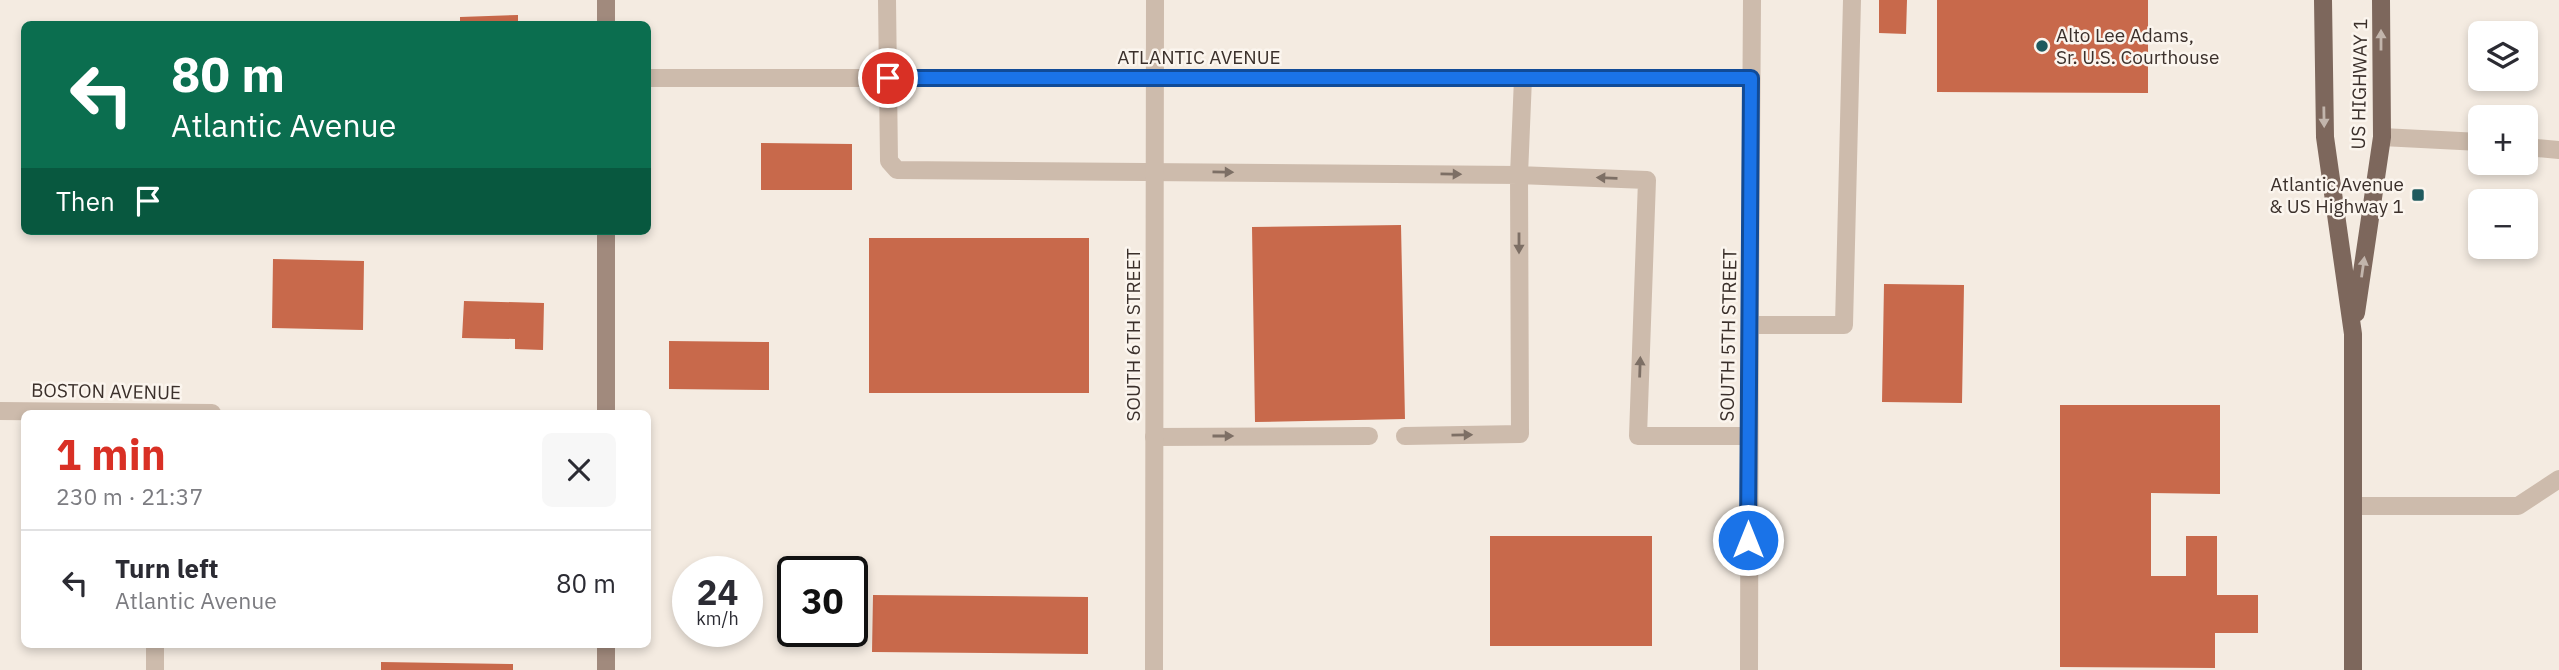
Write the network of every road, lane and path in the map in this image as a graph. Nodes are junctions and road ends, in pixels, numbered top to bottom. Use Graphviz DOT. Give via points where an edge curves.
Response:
graph roads {
  1 [pos="606,0"];
  2 [pos="887,0"];
  3 [pos="1155,0"];
  4 [pos="1752,0"];
  5 [pos="1852,0"];
  6 [pos="2323,0"];
  7 [pos="2381,0"];
  8 [pos="606,21"];
  9 [pos="651,78"];
  10 [pos="888,78"];
  11 [pos="1155,78"];
  12 [pos="1523,78"];
  13 [pos="1751,78"];
  14 [pos="2382,137"];
  15 [pos="2468,141"];
  16 [pos="2538,148"];
  17 [pos="2559,150"];
  18 [pos="1155,172"];
  19 [pos="1519,175"];
  20 [pos="606,235"];
  21 [pos="1751,325"];
  22 [pos="2353,334"];
  23 [pos="606,410"];
  24 [pos="0,411"];
  25 [pos="21,411"];
  26 [pos="1369,436"];
  27 [pos="1405,436"];
  28 [pos="1748,436"];
  29 [pos="1154,437"];
  30 [pos="2559,479"];
  31 [pos="2353,506"];
  32 [pos="155,648"];
  33 [pos="606,648"];
  34 [pos="155,670"];
  35 [pos="606,670"];
  36 [pos="1154,670"];
  37 [pos="1749,670"];
  38 [pos="2353,670"];
  1 -- 8 [label="street"];
  2 -- 10 [label="street"];
  3 -- 11 [label="street, SOUTH 6TH STREET"];
  4 -- 13 [label="street, SOUTH 5TH STREET"];
  5 -- 21 [label="street" via="1844,325"];
  6 -- 22 [label="main road, US HIGHWAY 1, one-way" via="2325,137"];
  14 -- 7 [label="main road, US HIGHWAY 1, one-way"];
  9 -- 10 [label="street, ATLANTIC AVENUE"];
  10 -- 11 [label="street, ATLANTIC AVENUE"];
  10 -- 18 [label="street" via="890,161 898,170"];
  11 -- 12 [label="street, ATLANTIC AVENUE"];
  11 -- 18 [label="street, SOUTH 6TH STREET"];
  12 -- 13 [label="street, ATLANTIC AVENUE"];
  12 -- 19 [label="street"];
  13 -- 21 [label="street, SOUTH 5TH STREET"];
  14 -- 15 [label="street"];
  22 -- 14 [label="main road, US HIGHWAY 1, one-way"];
  16 -- 17 [label="street"];
  18 -- 19 [label="street, one-way"];
  18 -- 29 [label="street, SOUTH 6TH STREET"];
  19 -- 27 [label="street" via="1520,434"];
  28 -- 19 [label="street, one-way" via="1638,436 1647,180"];
  20 -- 23 [label="street"];
  21 -- 28 [label="street, SOUTH 5TH STREET"];
  22 -- 31 [label="main road, US HIGHWAY 1"];
  24 -- 25 [label="street, BOSTON AVENUE"];
  29 -- 26 [label="street, one-way"];
  28 -- 37 [label="street, SOUTH 5TH STREET"];
  29 -- 36 [label="street, SOUTH 6TH STREET"];
  30 -- 31 [label="street" via="2518,506"];
  31 -- 38 [label="main road, US HIGHWAY 1"];
  32 -- 34 [label="street"];
  33 -- 35 [label="street"];
}
